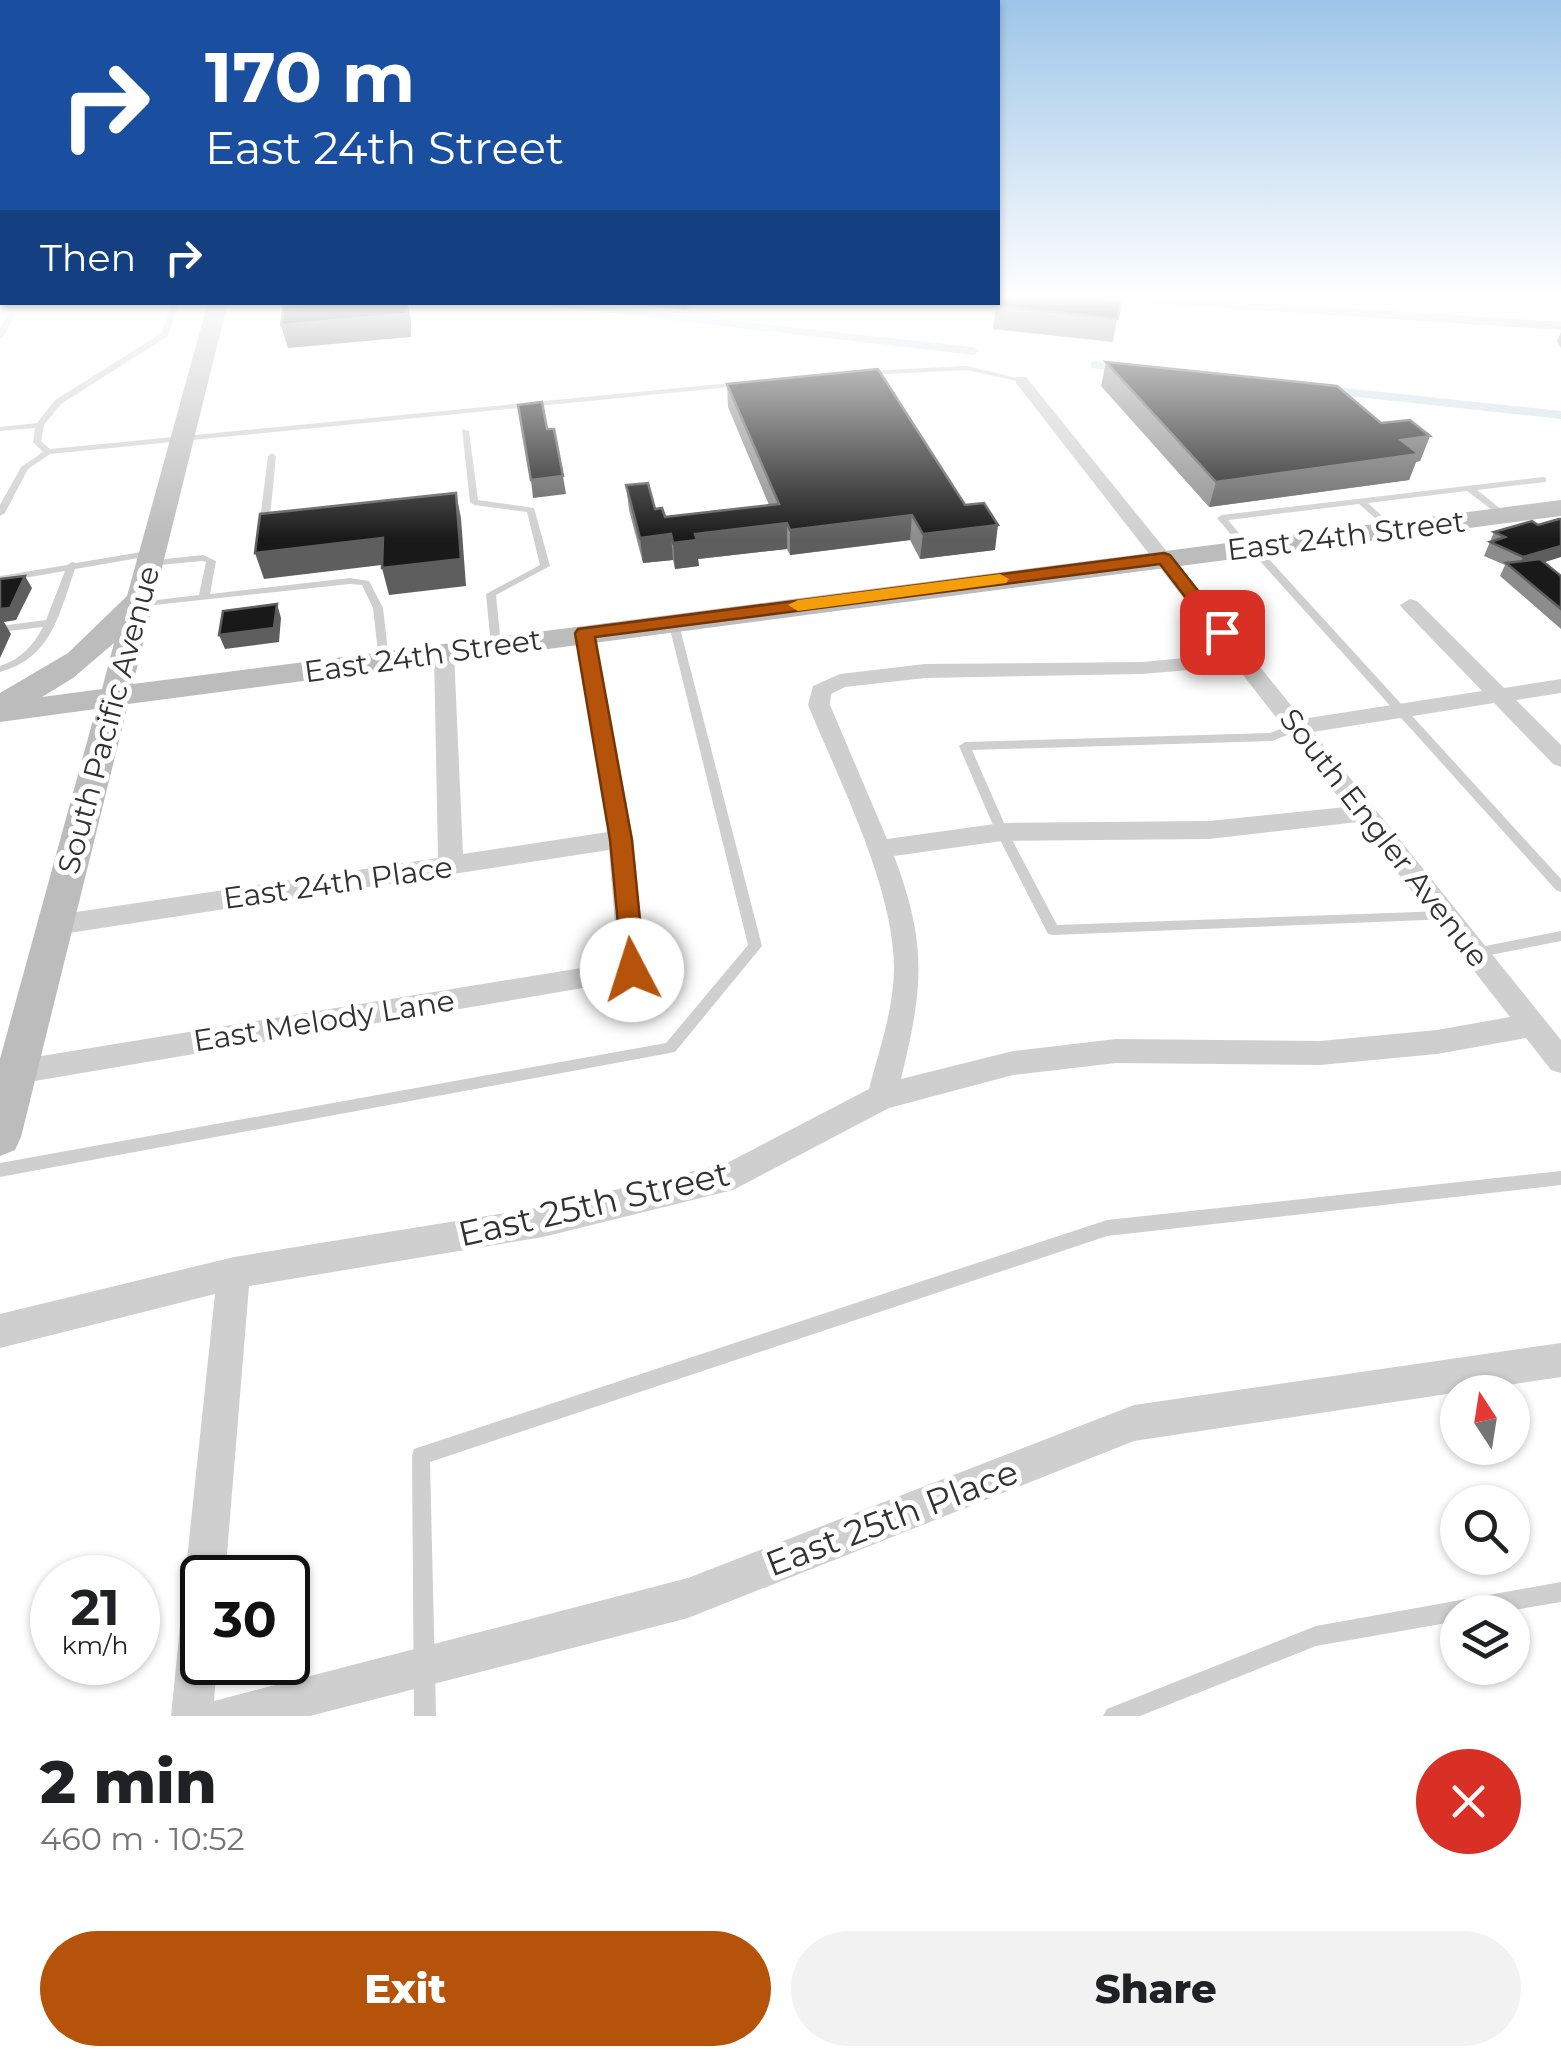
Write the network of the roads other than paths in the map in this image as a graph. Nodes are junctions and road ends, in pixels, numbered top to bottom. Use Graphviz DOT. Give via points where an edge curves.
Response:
graph roads {
  1 [pos="94,379"];
  2 [pos="198,379"];
  3 [pos="1017,379"];
  4 [pos="1021,380"];
  5 [pos="755,383"];
  6 [pos="40,425"];
  7 [pos="0,429"];
  8 [pos="465,430"];
  9 [pos="182,438"];
  10 [pos="48,452"];
  11 [pos="272,456"];
  12 [pos="1543,480"];
  13 [pos="1470,489"];
  14 [pos="1361,501"];
  15 [pos="474,502"];
  16 [pos="461,503"];
  17 [pos="1561,508"];
  18 [pos="0,513"];
  19 [pos="1503,516"];
  20 [pos="285,518"];
  21 [pos="1392,530"];
  22 [pos="1250,548"];
  23 [pos="152,558"];
  24 [pos="1164,558"];
  25 [pos="72,566"];
  26 [pos="0,579"];
  27 [pos="204,597"];
  28 [pos="141,601"];
  29 [pos="1410,605"];
  30 [pos="673,621"];
  31 [pos="49,623"];
  32 [pos="0,629"];
  33 [pos="585,633"];
  34 [pos="496,646"];
  35 [pos="444,653"];
  36 [pos="1242,658"];
  37 [pos="384,662"];
  38 [pos="0,669"];
  39 [pos="1561,686"];
  40 [pos="1498,696"];
  41 [pos="116,698"];
  42 [pos="0,704"];
  43 [pos="1401,711"];
  44 [pos="0,712"];
  45 [pos="1296,727"];
  46 [pos="1561,759"];
  47 [pos="1365,813"];
  48 [pos="1002,832"];
  49 [pos="621,840"];
  50 [pos="877,850"];
  51 [pos="451,866"];
  52 [pos="1561,887"];
  53 [pos="1446,916"];
  54 [pos="56,924"];
  55 [pos="1561,936"];
  56 [pos="1475,952"];
  57 [pos="1532,1026"];
  58 [pos="1561,1062"];
  59 [pos="17,1072"];
  60 [pos="882,1097"];
  61 [pos="0,1137"];
  62 [pos="0,1170"];
  63 [pos="1561,1178"];
  64 [pos="234,1273"];
  65 [pos="0,1331"];
  66 [pos="1561,1360"];
  67 [pos="207,1555"];
  68 [pos="1561,1592"];
  69 [pos="424,1666"];
  70 [pos="195,1685"];
  71 [pos="192,1716"];
  72 [pos="229,1716"];
  73 [pos="425,1716"];
  74 [pos="1114,1716"];
  1 -- 6 [label="lane" via="58,402"];
  2 -- 9 [label="main road, South Pacific Avenue"];
  3 -- 4 [label="lane"];
  4 -- 24 [label="street, South Engler Avenue"];
  5 -- 9 [label="lane"];
  6 -- 7 [label="lane"];
  6 -- 10 [label="lane" via="37,442"];
  8 -- 15 [label="lane"];
  9 -- 10 [label="lane"];
  9 -- 23 [label="main road, South Pacific Avenue"];
  10 -- 18 [label="lane" via="25,466"];
  11 -- 20 [label="lane" via="265,520"];
  12 -- 13 [label="lane"];
  13 -- 14 [label="lane"];
  13 -- 19 [label="lane"];
  14 -- 21 [label="lane"];
  14 -- 22 [label="lane" via="1222,518"];
  15 -- 16 [label="lane"];
  15 -- 34 [label="lane" via="531,510 545,566 491,594"];
  17 -- 19 [label="main road, East 24th Street"];
  19 -- 21 [label="main road, East 24th Street"];
  21 -- 22 [label="main road, East 24th Street"];
  22 -- 24 [label="main road, East 24th Street"];
  22 -- 43 [label="lane"];
  23 -- 25 [label="lane"];
  23 -- 27 [label="lane" via="211,560"];
  23 -- 28 [label="main road, South Pacific Avenue"];
  24 -- 30 [label="main road, East 24th Street"];
  24 -- 36 [label="street, South Engler Avenue"];
  25 -- 26 [label="lane"];
  25 -- 31 [label="lane"];
  27 -- 28 [label="lane"];
  27 -- 37 [label="lane" via="366,583 378,608"];
  28 -- 41 [label="main road, South Pacific Avenue"];
  28 -- 42 [label="main road" via="71,667"];
  29 -- 40 [label="street"];
  30 -- 33 [label="main road, East 24th Street"];
  30 -- 62 [label="lane" via="755,946 670,1048"];
  31 -- 32 [label="lane"];
  31 -- 38 [label="lane" via="35,652"];
  33 -- 34 [label="main road, East 24th Street"];
  33 -- 49 [label="street"];
  34 -- 35 [label="main road, East 24th Street"];
  35 -- 37 [label="main road, East 24th Street"];
  35 -- 51 [label="street"];
  36 -- 45 [label="street, South Engler Avenue"];
  36 -- 50 [label="street" via="840,681 821,691 819,705"];
  37 -- 41 [label="main road, East 24th Street"];
  39 -- 40 [label="street"];
  40 -- 43 [label="street"];
  40 -- 46 [label="street"];
  41 -- 44 [label="main road, East 24th Street"];
  41 -- 54 [label="main road, South Pacific Avenue"];
  43 -- 45 [label="street"];
  43 -- 52 [label="lane"];
  45 -- 47 [label="street, South Engler Avenue"];
  45 -- 48 [label="lane" via="1272,737 964,746"];
  47 -- 48 [label="street" via="1208,830"];
  47 -- 53 [label="street, South Engler Avenue"];
  48 -- 50 [label="street"];
  48 -- 53 [label="lane" via="1054,930"];
  49 -- 51 [label="street, East 24th Place"];
  49 -- 59 [label="street, East Melody Lane" via="632,970"];
  50 -- 60 [label="street" via="903,925 908,970"];
  51 -- 54 [label="street, East 24th Place"];
  53 -- 56 [label="street, South Engler Avenue"];
  54 -- 59 [label="main road, South Pacific Avenue"];
  55 -- 56 [label="lane"];
  56 -- 57 [label="street, South Engler Avenue"];
  57 -- 58 [label="street, South Engler Avenue"];
  57 -- 60 [label="street, East 25th Street" via="1320,1052 1064,1055"];
  59 -- 61 [label="main road, South Pacific Avenue"];
  60 -- 64 [label="street, East 25th Street" via="733,1176 543,1222"];
  63 -- 69 [label="lane" via="1106,1228 421,1456"];
  64 -- 65 [label="street, East 25th Street"];
  64 -- 67 [label="street"];
  66 -- 69 [label="street, East 25th Place" via="1134,1423 688,1598"];
  68 -- 74 [label="lane" via="1316,1636"];
  69 -- 72 [label="street, East 25th Place"];
  69 -- 73 [label="lane"];
  70 -- 71 [label="street"];
}
